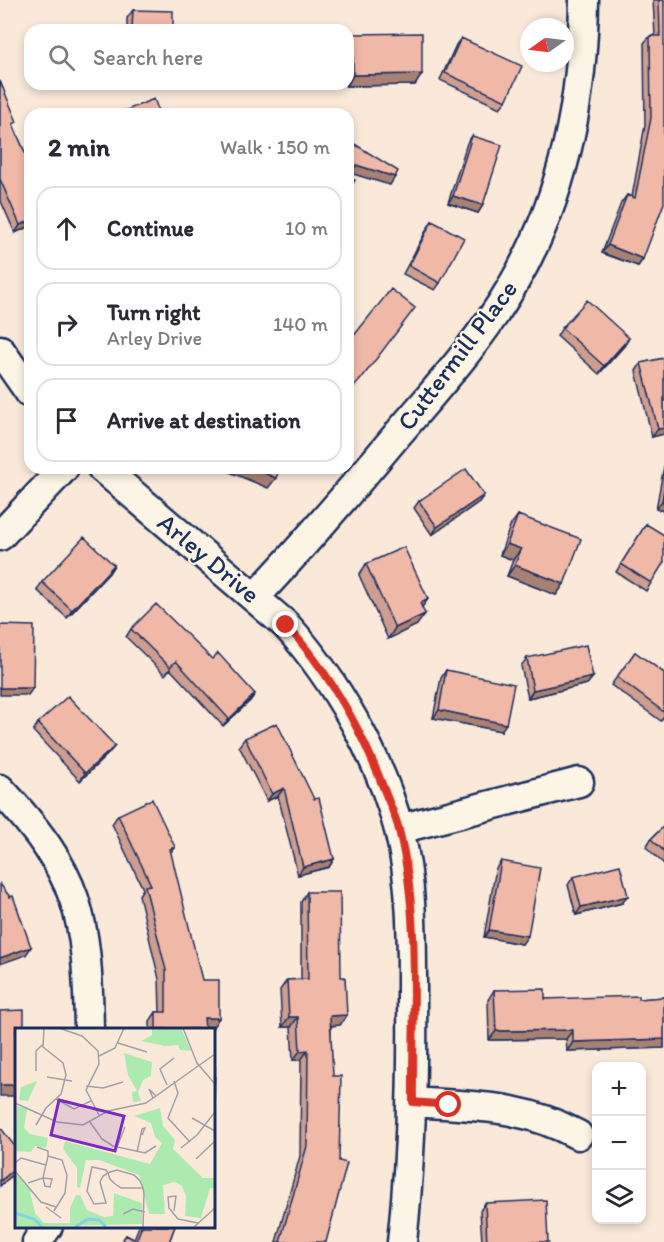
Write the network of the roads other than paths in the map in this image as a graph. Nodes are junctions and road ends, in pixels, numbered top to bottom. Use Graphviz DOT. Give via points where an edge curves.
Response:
graph roads {
  1 [pos="584,0"];
  2 [pos="0,350"];
  3 [pos="24,384"];
  4 [pos="58,474"];
  5 [pos="109,474"];
  6 [pos="0,536"];
  7 [pos="256,596"];
  8 [pos="579,782"];
  9 [pos="0,789"];
  10 [pos="399,829"];
  11 [pos="89,1028"];
  12 [pos="413,1102"];
  13 [pos="578,1135"];
  14 [pos="47,1227"];
  15 [pos="37,1242"];
  16 [pos="402,1242"];
  1 -- 7 [label="street, Cuttermill Place" via="584,55 563,164 547,214 516,279 436,389"];
  2 -- 3 [label="street"];
  4 -- 6 [label="street"];
  5 -- 7 [label="street, Arley Drive"];
  7 -- 10 [label="street, Arley Drive" via="302,642 347,707 372,758"];
  8 -- 10 [label="street"];
  9 -- 11 [label="street" via="49,847 75,898 87,954"];
  10 -- 12 [label="street, Arley Drive" via="412,929"];
  12 -- 13 [label="street" via="513,1109 550,1120"];
  12 -- 16 [label="street, Arley Drive"];
  14 -- 15 [label="street"];
}
